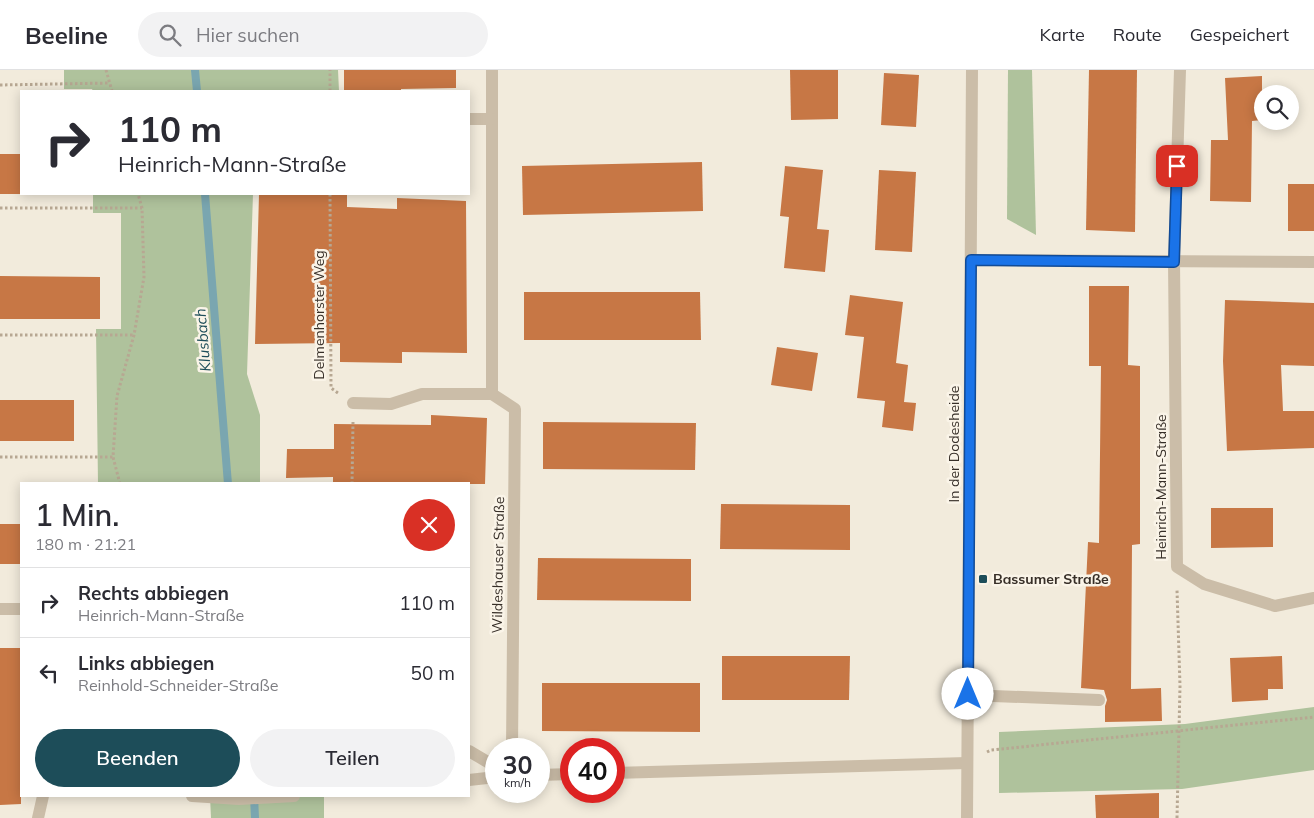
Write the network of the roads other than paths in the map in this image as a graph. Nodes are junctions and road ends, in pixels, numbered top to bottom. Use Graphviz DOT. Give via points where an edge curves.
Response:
graph roads {
  1 [pos="492,70"];
  2 [pos="972,70"];
  3 [pos="1180,70"];
  4 [pos="470,119"];
  5 [pos="492,119"];
  6 [pos="971,260"];
  7 [pos="1174,262"];
  8 [pos="1314,262"];
  9 [pos="492,394"];
  10 [pos="353,403"];
  11 [pos="1314,598"];
  12 [pos="0,609"];
  13 [pos="20,609"];
  14 [pos="968,694"];
  15 [pos="1099,700"];
  16 [pos="512,738"];
  17 [pos="470,752"];
  18 [pos="485,760"];
  19 [pos="967,763"];
  20 [pos="625,773"];
  21 [pos="485,778"];
  22 [pos="470,780"];
  23 [pos="43,797"];
  24 [pos="196,797"];
  25 [pos="284,797"];
  26 [pos="38,818"];
  27 [pos="967,818"];
  1 -- 5 [label="street"];
  2 -- 6 [label="street, In der Dodesheide"];
  3 -- 7 [label="street, Heinrich-Mann-Straße"];
  4 -- 5 [label="street"];
  5 -- 9 [label="street"];
  6 -- 7 [label="street"];
  6 -- 14 [label="street, In der Dodesheide"];
  7 -- 8 [label="street"];
  7 -- 11 [label="street, Heinrich-Mann-Straße" via="1177,567 1204,584 1275,606"];
  9 -- 10 [label="street" via="422,394 390,404"];
  9 -- 16 [label="street, Wildeshauser Straße" via="515,409"];
  12 -- 13 [label="street"];
  14 -- 15 [label="street"];
  14 -- 19 [label="street, In der Dodesheide"];
  17 -- 18 [label="street"];
  19 -- 20 [label="street"];
  19 -- 27 [label="street, In der Dodesheide"];
  21 -- 22 [label="street"];
  23 -- 26 [label="street"];
  24 -- 25 [label="street"];
}
